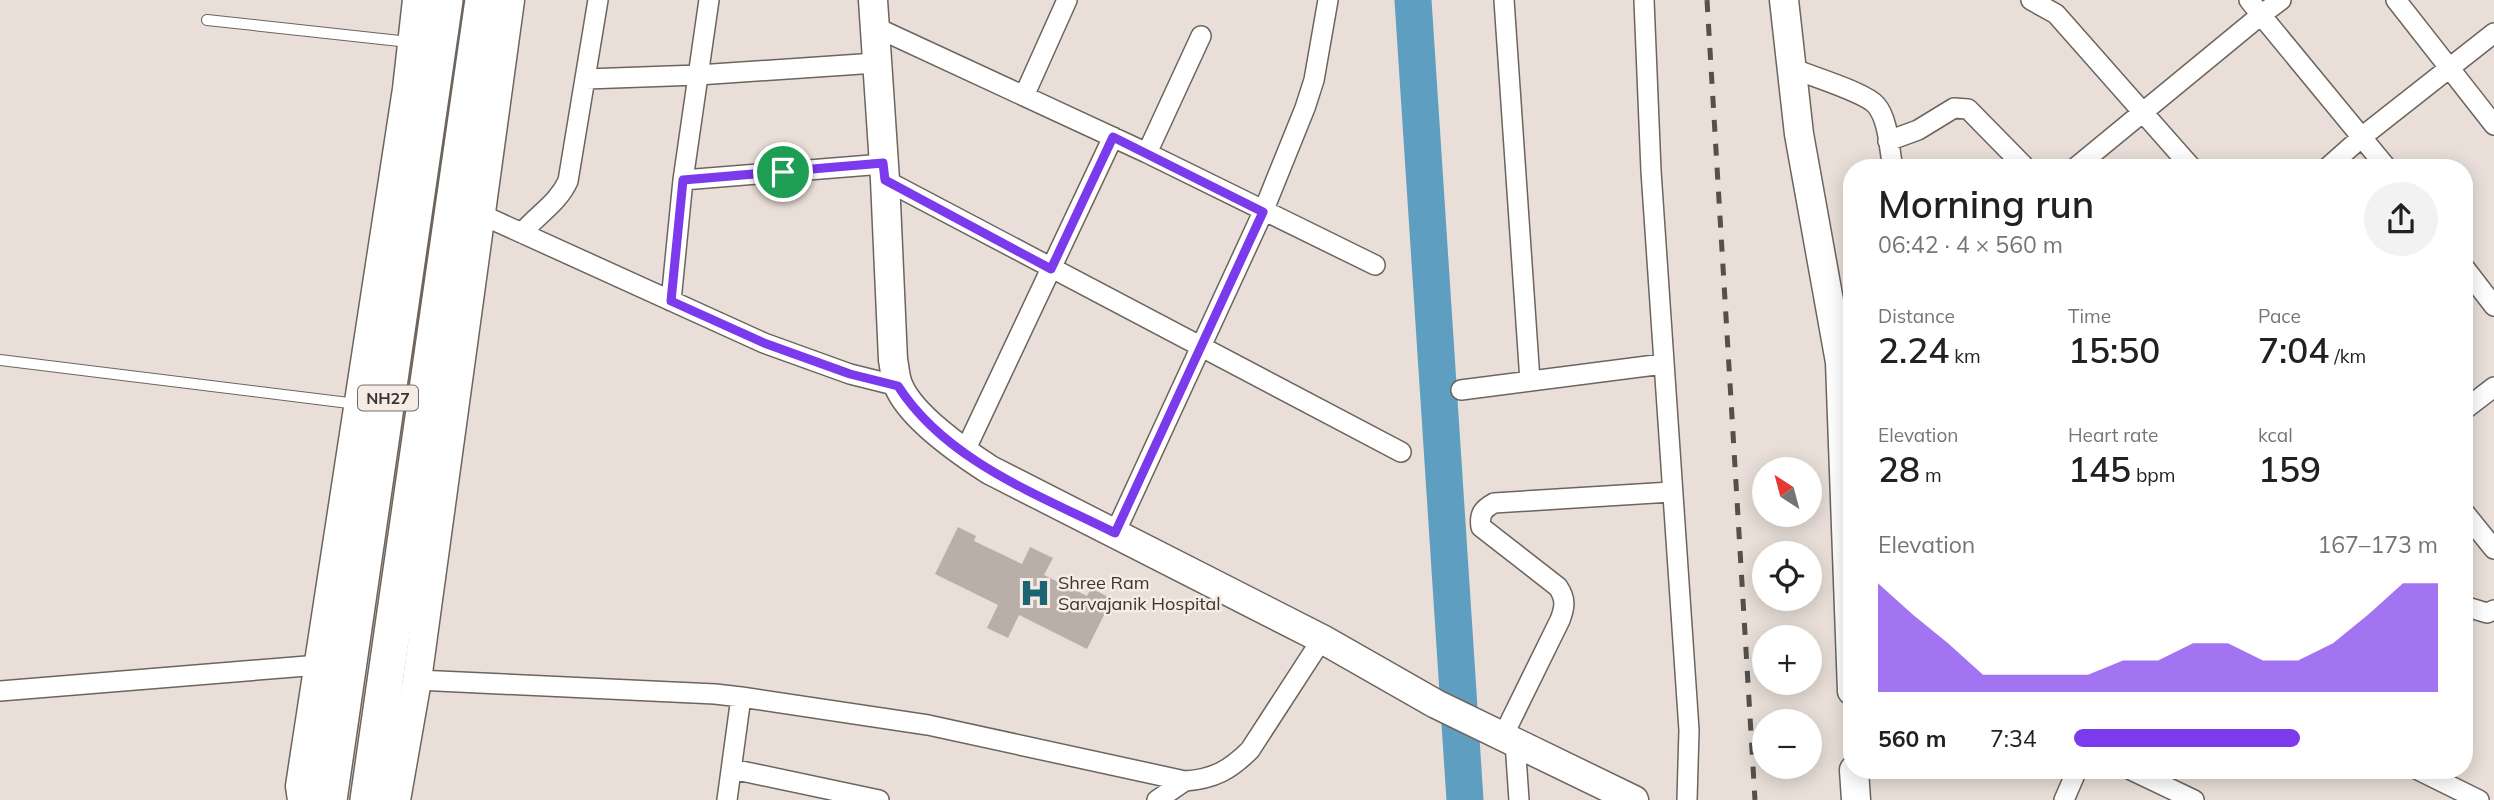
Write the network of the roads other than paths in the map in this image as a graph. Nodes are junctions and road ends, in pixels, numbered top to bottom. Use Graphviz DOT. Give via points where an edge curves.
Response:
graph roads {
  1 [pos="417,0"];
  2 [pos="446,0"];
  3 [pos="483,0"];
  4 [pos="510,0"];
  5 [pos="598,0"];
  6 [pos="709,0"];
  7 [pos="1067,0"];
  8 [pos="1328,0"];
  9 [pos="1504,0"];
  10 [pos="1644,0"];
  11 [pos="1784,0"];
  12 [pos="2031,0"];
  13 [pos="2281,0"];
  14 [pos="2396,0"];
  15 [pos="2255,8"];
  16 [pos="873,13"];
  17 [pos="207,20"];
  18 [pos="2494,33"];
  19 [pos="1200,36"];
  20 [pos="412,43"];
  21 [pos="876,62"];
  22 [pos="1792,68"];
  23 [pos="2449,68"];
  24 [pos="698,75"];
  25 [pos="586,79"];
  26 [pos="1024,96"];
  27 [pos="2144,112"];
  28 [pos="2494,125"];
  29 [pos="2363,136"];
  30 [pos="1113,137"];
  31 [pos="1888,141"];
  32 [pos="1147,153"];
  33 [pos="1891,159"];
  34 [pos="2017,159"];
  35 [pos="2086,159"];
  36 [pos="2184,159"];
  37 [pos="2337,159"];
  38 [pos="2380,159"];
  39 [pos="884,172"];
  40 [pos="683,180"];
  41 [pos="1263,212"];
  42 [pos="480,214"];
  43 [pos="522,233"];
  44 [pos="1375,265"];
  45 [pos="1051,269"];
  46 [pos="2473,279"];
  47 [pos="671,301"];
  48 [pos="2494,306"];
  49 [pos="1843,343"];
  50 [pos="1200,348"];
  51 [pos="0,360"];
  52 [pos="1663,364"];
  53 [pos="1530,381"];
  54 [pos="898,386"];
  55 [pos="2494,387"];
  56 [pos="1461,390"];
  57 [pos="2473,403"];
  58 [pos="359,404"];
  59 [pos="1401,452"];
  60 [pos="964,453"];
  61 [pos="1671,492"];
  62 [pos="2473,523"];
  63 [pos="1115,533"];
  64 [pos="2494,549"];
  65 [pos="2473,609"];
  66 [pos="2494,610"];
  67 [pos="1322,639"];
  68 [pos="319,665"];
  69 [pos="417,680"];
  70 [pos="0,691"];
  71 [pos="741,697"];
  72 [pos="1499,734"];
  73 [pos="732,769"];
  74 [pos="1855,779"];
  75 [pos="2073,779"];
  76 [pos="2150,779"];
  77 [pos="2434,779"];
  78 [pos="1185,780"];
  79 [pos="378,798"];
  80 [pos="2469,798"];
  81 [pos="320,799"];
  82 [pos="1514,799"];
  83 [pos="727,800"];
  84 [pos="879,800"];
  85 [pos="1157,800"];
  86 [pos="1634,800"];
  87 [pos="1687,800"];
  88 [pos="1856,800"];
  89 [pos="2064,800"];
  90 [pos="2194,800"];
  1 -- 20 [label="street"];
  2 -- 81 [label="highway, NH27"];
  3 -- 79 [label="highway, NH27"];
  4 -- 42 [label="street"];
  5 -- 25 [label="street"];
  6 -- 24 [label="street"];
  7 -- 26 [label="street"];
  8 -- 41 [label="street" via="1314,80"];
  9 -- 53 [label="street"];
  10 -- 52 [label="street"];
  11 -- 22 [label="street"];
  12 -- 27 [label="street" via="2056,14"];
  13 -- 15 [label="street"];
  14 -- 23 [label="street"];
  15 -- 27 [label="street"];
  15 -- 29 [label="street"];
  16 -- 21 [label="street"];
  16 -- 26 [label="street"];
  17 -- 20 [label="lane"];
  18 -- 23 [label="street"];
  19 -- 32 [label="street"];
  20 -- 58 [label="street"];
  21 -- 24 [label="street"];
  21 -- 39 [label="street"];
  22 -- 31 [label="street" via="1877,105"];
  22 -- 49 [label="street" via="1799,134"];
  23 -- 28 [label="street"];
  23 -- 29 [label="street"];
  24 -- 25 [label="street"];
  24 -- 40 [label="street"];
  25 -- 43 [label="street" via="568,181 558,199"];
  26 -- 30 [label="street"];
  27 -- 35 [label="street"];
  27 -- 36 [label="street"];
  29 -- 37 [label="street"];
  29 -- 38 [label="street"];
  30 -- 32 [label="street"];
  30 -- 45 [label="street"];
  31 -- 33 [label="street"];
  31 -- 34 [label="street" via="1918,130 1954,108 1968,109"];
  32 -- 41 [label="street"];
  39 -- 40 [label="street"];
  39 -- 45 [label="street"];
  39 -- 54 [label="street"];
  40 -- 47 [label="street"];
  41 -- 44 [label="street"];
  41 -- 50 [label="street"];
  42 -- 43 [label="street"];
  42 -- 69 [label="street"];
  43 -- 47 [label="street"];
  45 -- 50 [label="street"];
  45 -- 60 [label="street"];
  46 -- 48 [label="street"];
  47 -- 54 [label="street" via="764,343"];
  50 -- 59 [label="street"];
  50 -- 63 [label="street"];
  51 -- 58 [label="lane"];
  52 -- 53 [label="street"];
  52 -- 61 [label="street"];
  53 -- 56 [label="street"];
  54 -- 60 [label="street" via="912,408"];
  55 -- 57 [label="street"];
  58 -- 68 [label="street"];
  60 -- 63 [label="street"];
  61 -- 72 [label="street" via="1494,503 1484,508 1481,527 1565,597 1560,620"];
  61 -- 87 [label="street" via="1689,730"];
  62 -- 64 [label="street"];
  63 -- 67 [label="street"];
  65 -- 66 [label="street"];
  67 -- 72 [label="street"];
  67 -- 78 [label="street" via="1243,757 1206,779"];
  68 -- 70 [label="street"];
  68 -- 81 [label="street" via="300,786"];
  69 -- 71 [label="street"];
  69 -- 79 [label="street"];
  71 -- 73 [label="street"];
  71 -- 78 [label="street" via="928,725"];
  72 -- 82 [label="street"];
  72 -- 86 [label="street"];
  73 -- 83 [label="street"];
  73 -- 84 [label="street"];
  74 -- 88 [label="street"];
  75 -- 89 [label="street"];
  76 -- 90 [label="street"];
  77 -- 80 [label="street"];
  78 -- 85 [label="street"];
}
